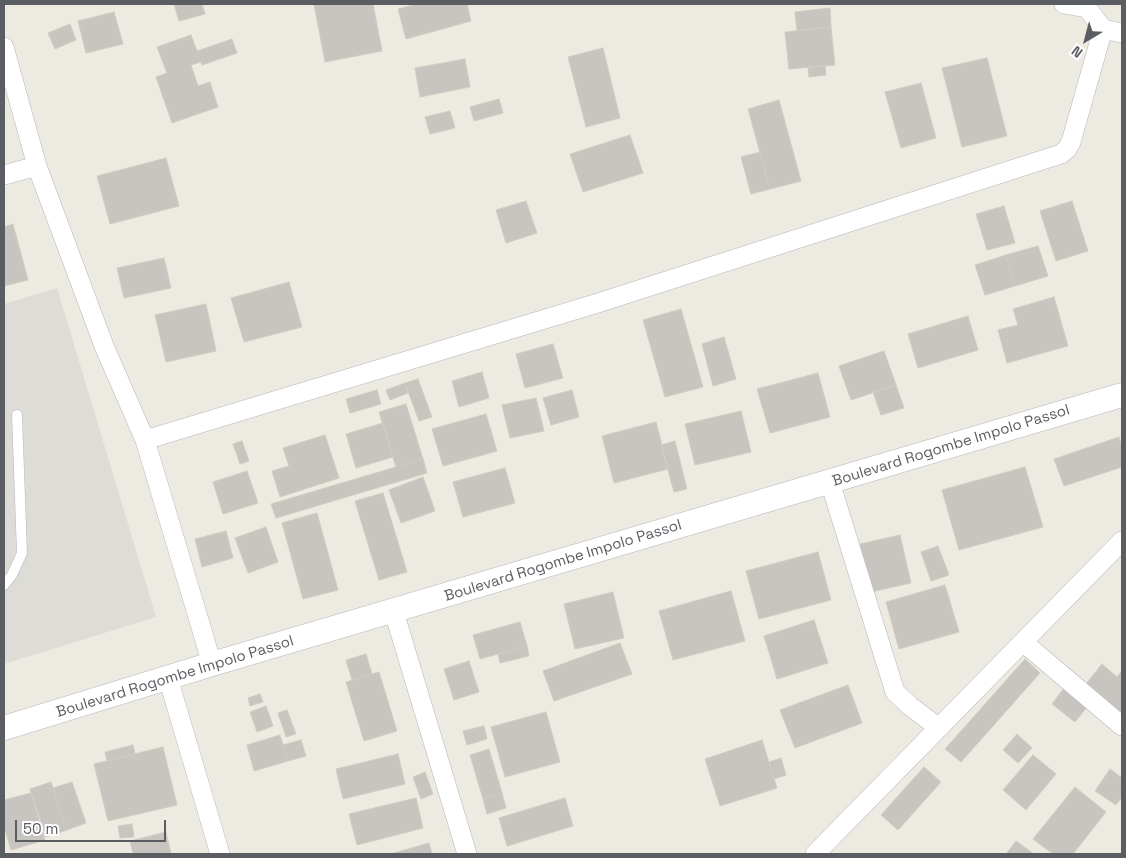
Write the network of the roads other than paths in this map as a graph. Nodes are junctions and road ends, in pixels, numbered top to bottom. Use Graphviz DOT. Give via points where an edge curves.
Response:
graph roads {
  1 [pos="1064,4"];
  2 [pos="1087,6"];
  3 [pos="1103,29"];
  4 [pos="1122,34"];
  5 [pos="4,47"];
  6 [pos="37,166"];
  7 [pos="4,176"];
  8 [pos="1122,395"];
  9 [pos="17,415"];
  10 [pos="145,440"];
  11 [pos="830,482"];
  12 [pos="1122,541"];
  13 [pos="4,585"];
  14 [pos="394,612"];
  15 [pos="1023,642"];
  16 [pos="212,664"];
  17 [pos="168,678"];
  18 [pos="1122,726"];
  19 [pos="4,728"];
  20 [pos="939,728"];
  21 [pos="220,854"];
  22 [pos="467,854"];
  23 [pos="815,854"];
  1 -- 2 [label="street"];
  2 -- 3 [label="street"];
  3 -- 4 [label="street"];
  3 -- 10 [label="street" via="1071,142 1061,154 598,303"];
  5 -- 6 [label="street"];
  6 -- 7 [label="street"];
  6 -- 10 [label="street" via="104,346"];
  8 -- 11 [label="street, Boulevard Rogombe Impolo Passol"];
  9 -- 13 [label="lane" via="22,553"];
  10 -- 16 [label="street"];
  11 -- 14 [label="street, Boulevard Rogombe Impolo Passol"];
  11 -- 20 [label="street" via="895,692"];
  12 -- 15 [label="street"];
  14 -- 16 [label="street, Boulevard Rogombe Impolo Passol"];
  14 -- 22 [label="street"];
  15 -- 18 [label="street"];
  15 -- 20 [label="street"];
  16 -- 17 [label="street, Boulevard Rogombe Impolo Passol"];
  17 -- 19 [label="street, Boulevard Rogombe Impolo Passol"];
  17 -- 21 [label="street"];
  20 -- 23 [label="street"];
}
